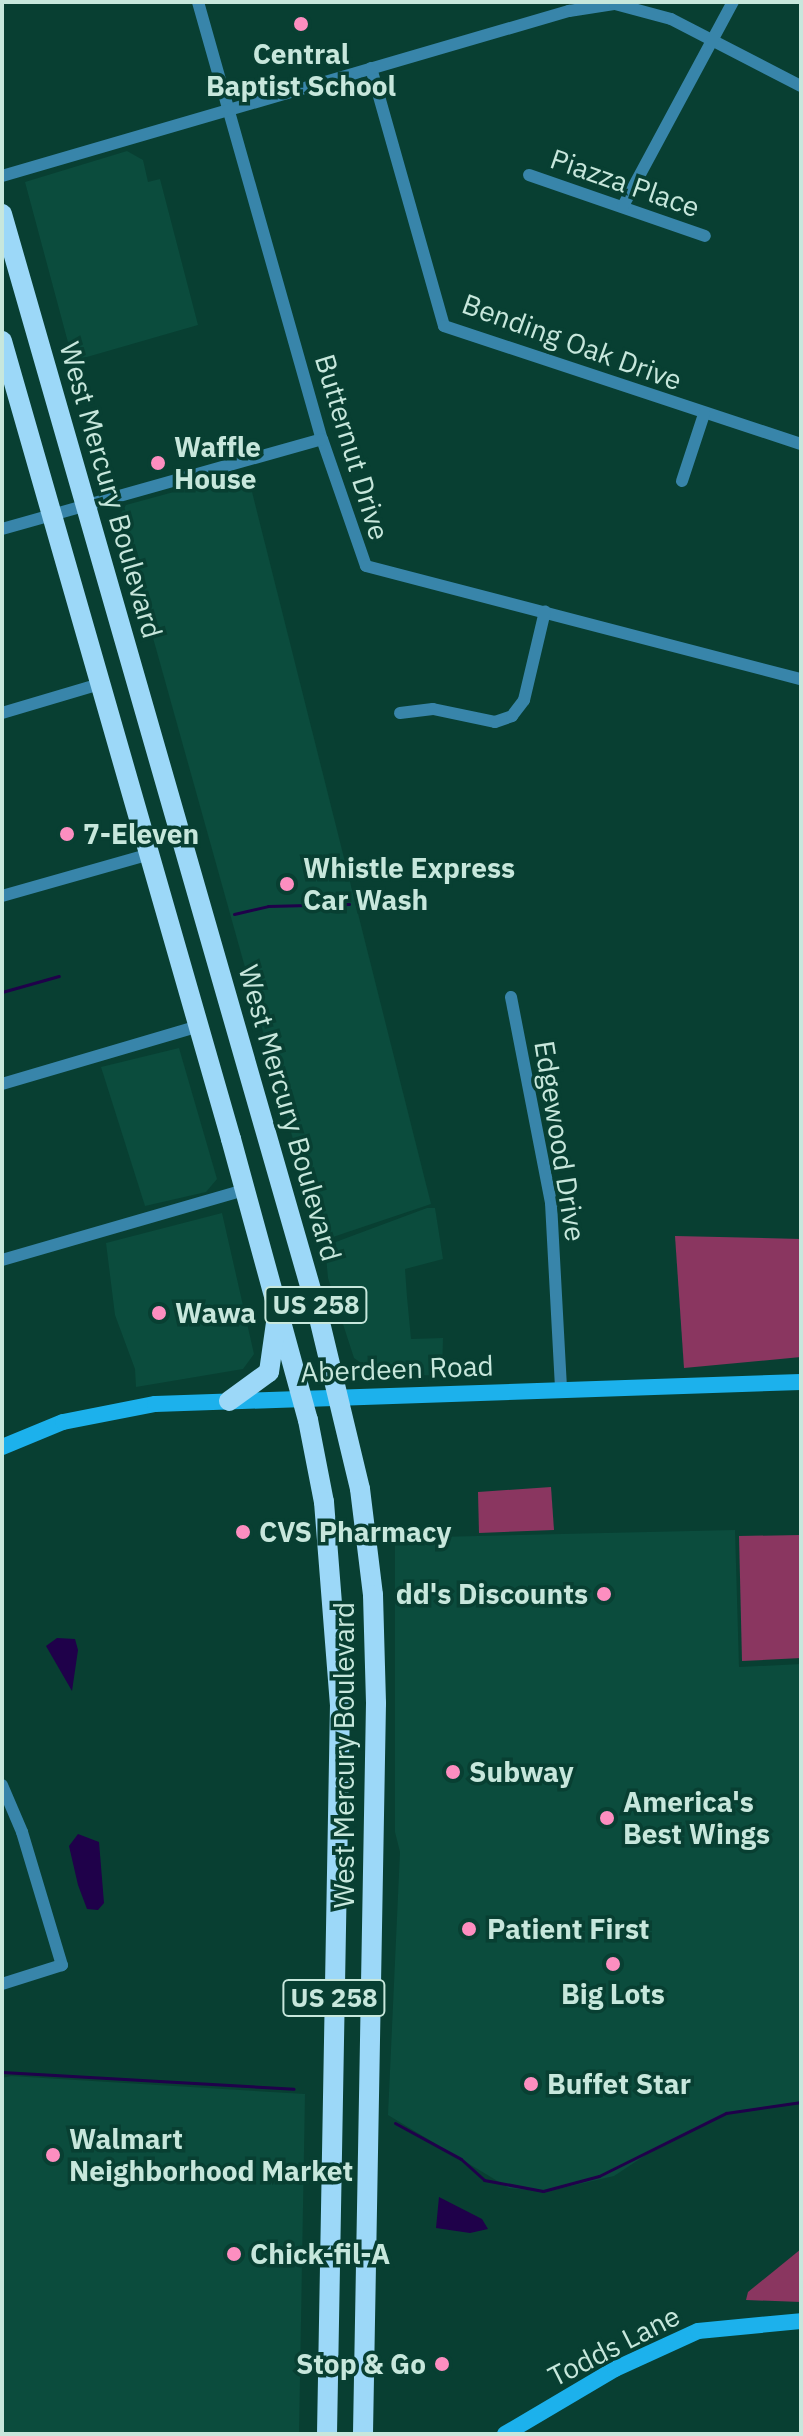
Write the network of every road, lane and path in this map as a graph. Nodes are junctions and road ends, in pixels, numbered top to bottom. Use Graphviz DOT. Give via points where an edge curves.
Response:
graph roads {
  1 [pos="198,2"];
  2 [pos="733,2"];
  3 [pos="712,39"];
  4 [pos="371,68"];
  5 [pos="801,86"];
  6 [pos="229,110"];
  7 [pos="529,175"];
  8 [pos="2,176"];
  9 [pos="623,206"];
  10 [pos="2,214"];
  11 [pos="705,236"];
  12 [pos="3,347"];
  13 [pos="704,414"];
  14 [pos="322,439"];
  15 [pos="800,444"];
  16 [pos="682,481"];
  17 [pos="86,506"];
  18 [pos="51,515"];
  19 [pos="2,529"];
  20 [pos="545,611"];
  21 [pos="801,679"];
  22 [pos="100,684"];
  23 [pos="2,713"];
  24 [pos="400,713"];
  25 [pos="150,854"];
  26 [pos="2,896"];
  27 [pos="511,997"];
  28 [pos="199,1026"];
  29 [pos="2,1084"];
  30 [pos="245,1190"];
  31 [pos="2,1260"];
  32 [pos="277,1307"];
  33 [pos="801,1382"];
  34 [pos="561,1389"];
  35 [pos="341,1397"];
  36 [pos="303,1399"];
  37 [pos="229,1401"];
  38 [pos="2,1447"];
  39 [pos="2,1785"];
  40 [pos="2,1984"];
  41 [pos="801,2321"];
  42 [pos="327,2434"];
  43 [pos="363,2434"];
  44 [pos="505,2434"];
  1 -- 6 [label="street, Butternut Drive"];
  2 -- 3 [label="street"];
  3 -- 4 [label="street" via="671,19 615,4 569,11"];
  3 -- 5 [label="street"];
  3 -- 9 [label="street"];
  4 -- 6 [label="street"];
  4 -- 13 [label="street, Bending Oak Drive" via="444,326"];
  6 -- 8 [label="street"];
  6 -- 14 [label="street, Butternut Drive"];
  7 -- 9 [label="street, Piazza Place"];
  9 -- 11 [label="street, Piazza Place"];
  10 -- 17 [label="highway, West Mercury Boulevard / US 258"];
  12 -- 18 [label="highway, West Mercury Boulevard / US 258"];
  13 -- 15 [label="street, Bending Oak Drive"];
  13 -- 16 [label="street"];
  14 -- 17 [label="street"];
  14 -- 20 [label="street, Butternut Drive" via="366,566"];
  17 -- 18 [label="street"];
  17 -- 35 [label="highway, West Mercury Boulevard / US 258"];
  18 -- 19 [label="street"];
  18 -- 22 [label="highway, West Mercury Boulevard / US 258"];
  20 -- 21 [label="street, Butternut Drive"];
  20 -- 24 [label="street" via="524,700 512,716 495,722 433,709"];
  22 -- 23 [label="street"];
  22 -- 25 [label="highway, West Mercury Boulevard / US 258"];
  25 -- 26 [label="street"];
  25 -- 28 [label="highway, West Mercury Boulevard / US 258"];
  27 -- 34 [label="street, Edgewood Drive" via="551,1203"];
  28 -- 29 [label="street"];
  28 -- 30 [label="highway, West Mercury Boulevard / US 258"];
  30 -- 31 [label="street"];
  30 -- 32 [label="highway, West Mercury Boulevard / US 258"];
  32 -- 36 [label="highway, West Mercury Boulevard / US 258"];
  32 -- 37 [label="highway" via="269,1372"];
  33 -- 34 [label="main road, Aberdeen Road"];
  34 -- 35 [label="main road, Aberdeen Road"];
  35 -- 36 [label="main road, Aberdeen Road"];
  35 -- 43 [label="highway, West Mercury Boulevard / US 258" via="366,1528 376,1657"];
  36 -- 37 [label="main road, Aberdeen Road"];
  36 -- 42 [label="highway, West Mercury Boulevard / US 258" via="331,1552 340,1704"];
  37 -- 38 [label="main road, Aberdeen Road" via="118,1409 63,1422"];
  39 -- 40 [label="street" via="26,1842 62,1965"];
  41 -- 44 [label="main road, Todds Lane" via="698,2331 615,2369"];
}
